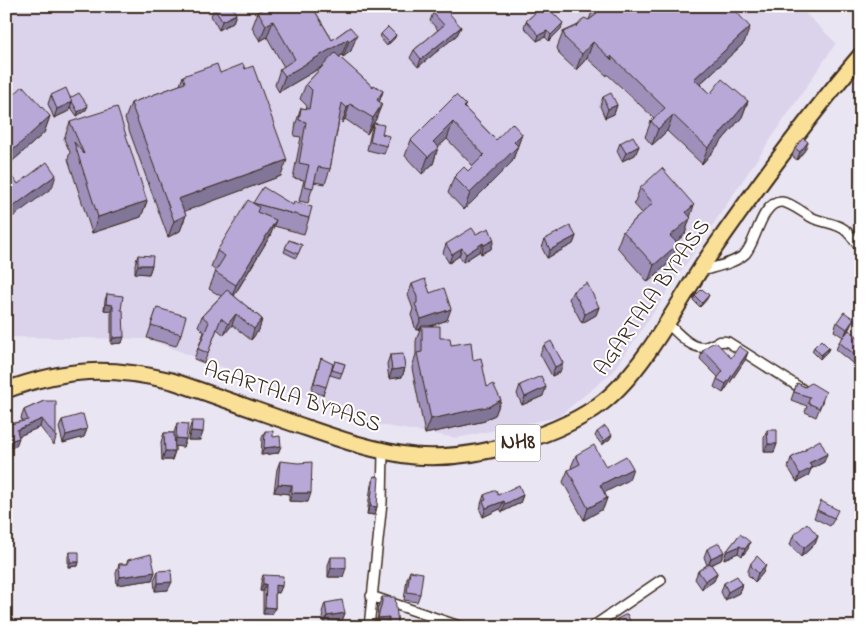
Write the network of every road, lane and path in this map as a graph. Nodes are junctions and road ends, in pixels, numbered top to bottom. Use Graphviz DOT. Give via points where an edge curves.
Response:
graph roads {
  1 [pos="861,55"];
  2 [pos="861,249"];
  3 [pos="698,272"];
  4 [pos="666,322"];
  5 [pos="802,389"];
  6 [pos="6,390"];
  7 [pos="384,451"];
  8 [pos="661,580"];
  9 [pos="371,596"];
  10 [pos="369,627"];
  11 [pos="462,627"];
  12 [pos="592,627"];
  1 -- 3 [label="highway, AGARTALA BYPASS / NH8" via="782,155"];
  2 -- 3 [label="street" via="842,226 814,218 781,202 771,206 764,216 746,253"];
  3 -- 4 [label="highway, AGARTALA BYPASS / NH8"];
  4 -- 5 [label="street" via="697,347 723,340 728,342"];
  4 -- 7 [label="highway, AGARTALA BYPASS / NH8" via="621,385 605,401 566,424 522,442 470,455 433,457"];
  6 -- 7 [label="highway, AGARTALA BYPASS / NH8" via="48,377 96,370 148,375"];
  7 -- 9 [label="street" via="382,502"];
  8 -- 12 [label="street"];
  9 -- 10 [label="street"];
  9 -- 11 [label="street"];
}
